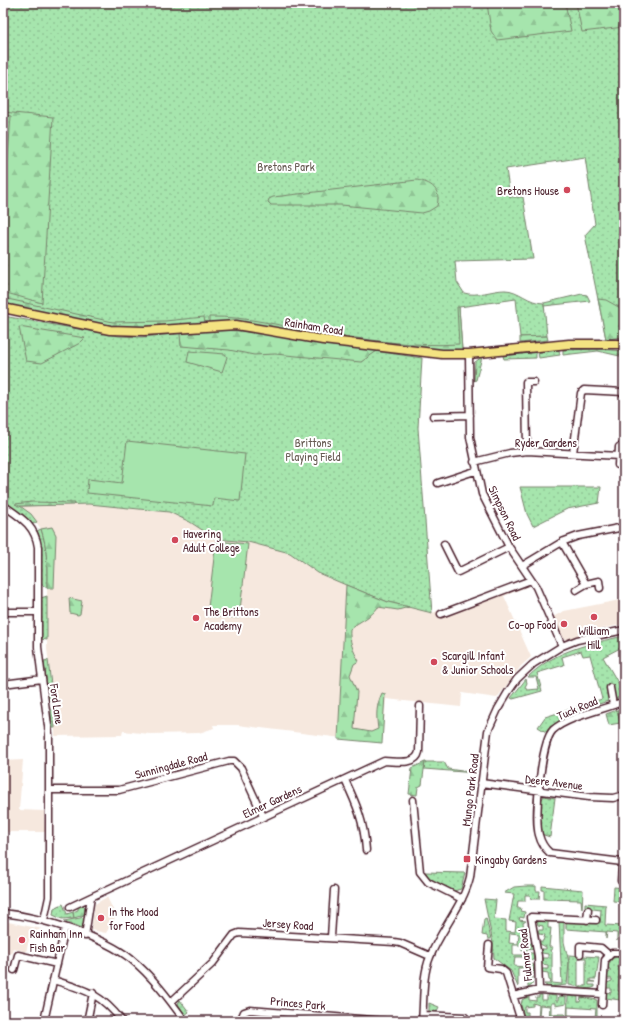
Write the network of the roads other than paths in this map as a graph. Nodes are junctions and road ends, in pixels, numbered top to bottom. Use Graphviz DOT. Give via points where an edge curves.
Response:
graph roads {
  1 [pos="3,308"];
  2 [pos="624,344"];
  3 [pos="469,354"];
  4 [pos="534,382"];
  5 [pos="624,392"];
  6 [pos="470,415"];
  7 [pos="433,416"];
  8 [pos="623,448"];
  9 [pos="527,451"];
  10 [pos="573,453"];
  11 [pos="619,456"];
  12 [pos="474,462"];
  13 [pos="618,465"];
  14 [pos="476,471"];
  15 [pos="438,483"];
  16 [pos="3,505"];
  17 [pos="624,527"];
  18 [pos="562,542"];
  19 [pos="444,544"];
  20 [pos="509,547"];
  21 [pos="522,566"];
  22 [pos="531,580"];
  23 [pos="586,584"];
  24 [pos="600,588"];
  25 [pos="576,590"];
  26 [pos="3,612"];
  27 [pos="38,612"];
  28 [pos="442,614"];
  29 [pos="624,630"];
  30 [pos="562,646"];
  31 [pos="42,679"];
  32 [pos="3,684"];
  33 [pos="610,688"];
  34 [pos="624,701"];
  35 [pos="613,705"];
  36 [pos="420,706"];
  37 [pos="344,780"];
  38 [pos="481,783"];
  39 [pos="49,790"];
  40 [pos="539,791"];
  41 [pos="624,794"];
  42 [pos="413,800"];
  43 [pos="264,816"];
  44 [pos="366,850"];
  45 [pos="621,881"];
  46 [pos="334,890"];
  47 [pos="91,897"];
  48 [pos="462,899"];
  49 [pos="70,907"];
  50 [pos="588,910"];
  51 [pos="3,913"];
  52 [pos="44,920"];
  53 [pos="587,920"];
  54 [pos="596,920"];
  55 [pos="65,928"];
  56 [pos="85,936"];
  57 [pos="331,938"];
  58 [pos="489,945"];
  59 [pos="624,953"];
  60 [pos="580,954"];
  61 [pos="609,955"];
  62 [pos="430,956"];
  63 [pos="57,964"];
  64 [pos="14,970"];
  65 [pos="53,980"];
  66 [pos="539,990"];
  67 [pos="93,994"];
  68 [pos="602,994"];
  69 [pos="513,996"];
  70 [pos="171,1002"];
  71 [pos="602,1005"];
  72 [pos="465,1017"];
  73 [pos="423,1018"];
  74 [pos="44,1021"];
  75 [pos="94,1021"];
  76 [pos="122,1021"];
  77 [pos="185,1021"];
  78 [pos="240,1021"];
  79 [pos="384,1021"];
  80 [pos="521,1021"];
  1 -- 3 [label="main road, Rainham Road" via="110,330 144,331 236,325 423,353"];
  2 -- 3 [label="main road, Rainham Road" via="569,344"];
  3 -- 6 [label="street, Simpson Road"];
  4 -- 9 [label="street" via="526,382"];
  5 -- 10 [label="street" via="584,390 580,393"];
  6 -- 7 [label="street"];
  6 -- 12 [label="street, Simpson Road"];
  8 -- 11 [label="street" via="619,447"];
  9 -- 10 [label="street, Ryder Gardens"];
  9 -- 12 [label="street, Ryder Gardens"];
  10 -- 11 [label="street, Ryder Gardens"];
  11 -- 13 [label="street"];
  12 -- 14 [label="street, Simpson Road"];
  14 -- 15 [label="street"];
  14 -- 20 [label="street, Simpson Road" via="482,494"];
  16 -- 27 [label="street, Ford Lane" via="24,519 37,539"];
  17 -- 18 [label="street" via="578,536"];
  18 -- 21 [label="street"];
  18 -- 23 [label="street"];
  19 -- 20 [label="street" via="458,572"];
  20 -- 21 [label="street, Simpson Road"];
  21 -- 22 [label="street, Simpson Road"];
  22 -- 28 [label="street"];
  22 -- 30 [label="street, Simpson Road"];
  23 -- 24 [label="street" via="599,581"];
  23 -- 25 [label="street"];
  26 -- 27 [label="street"];
  27 -- 31 [label="street, Ford Lane" via="38,647"];
  29 -- 30 [label="street, Mungo Park Road" via="577,640"];
  30 -- 38 [label="street, Mungo Park Road" via="533,664 508,692 488,732"];
  31 -- 32 [label="street"];
  31 -- 39 [label="street, Ford Lane" via="50,734"];
  33 -- 35 [label="street"];
  34 -- 35 [label="street, Tuck Road"];
  35 -- 40 [label="street, Tuck Road" via="568,722 552,731 544,747"];
  36 -- 37 [label="street, Elmer Gardens" via="417,758 411,761 384,761"];
  37 -- 43 [label="street, Elmer Gardens"];
  37 -- 44 [label="street" via="358,808 364,828"];
  38 -- 40 [label="street, Deere Avenue"];
  38 -- 48 [label="street, Mungo Park Road" via="470,877"];
  39 -- 43 [label="street, Sunningdale Road" via="119,790 234,761 241,768"];
  39 -- 52 [label="street, Ford Lane" via="49,897"];
  40 -- 41 [label="street, Deere Avenue" via="613,798"];
  40 -- 45 [label="street, Tuck Road" via="538,834 543,847 550,853 622,862"];
  42 -- 48 [label="street" via="419,868 422,876 428,882"];
  43 -- 47 [label="street, Elmer Gardens"];
  46 -- 57 [label="street"];
  47 -- 49 [label="street, Elmer Gardens"];
  47 -- 56 [label="street"];
  48 -- 62 [label="street, Mungo Park Road"];
  50 -- 53 [label="street"];
  51 -- 52 [label="street"];
  52 -- 55 [label="street"];
  53 -- 54 [label="street"];
  53 -- 66 [label="street, Fulmar Road" via="531,917 538,956"];
  55 -- 56 [label="street"];
  55 -- 63 [label="street"];
  56 -- 70 [label="street" via="129,958"];
  57 -- 62 [label="street, Jersey Road" via="400,943"];
  57 -- 70 [label="street, Jersey Road" via="239,933 234,935 213,963"];
  58 -- 69 [label="street" via="487,966 504,970"];
  59 -- 61 [label="street"];
  60 -- 61 [label="street" via="580,946 601,948"];
  61 -- 68 [label="street" via="604,963"];
  62 -- 73 [label="street, Mungo Park Road" via="426,972"];
  63 -- 64 [label="street" via="18,954"];
  63 -- 65 [label="street"];
  65 -- 67 [label="street" via="88,990"];
  65 -- 74 [label="street"];
  66 -- 68 [label="street, Fulmar Road"];
  66 -- 69 [label="street, Fulmar Road"];
  67 -- 75 [label="street" via="88,1017"];
  67 -- 76 [label="street" via="109,1005"];
  68 -- 71 [label="street"];
  69 -- 80 [label="street"];
  70 -- 77 [label="street"];
  72 -- 73 [label="street"];
  78 -- 79 [label="street, Princes Park" via="244,1012 250,1010"];
}
